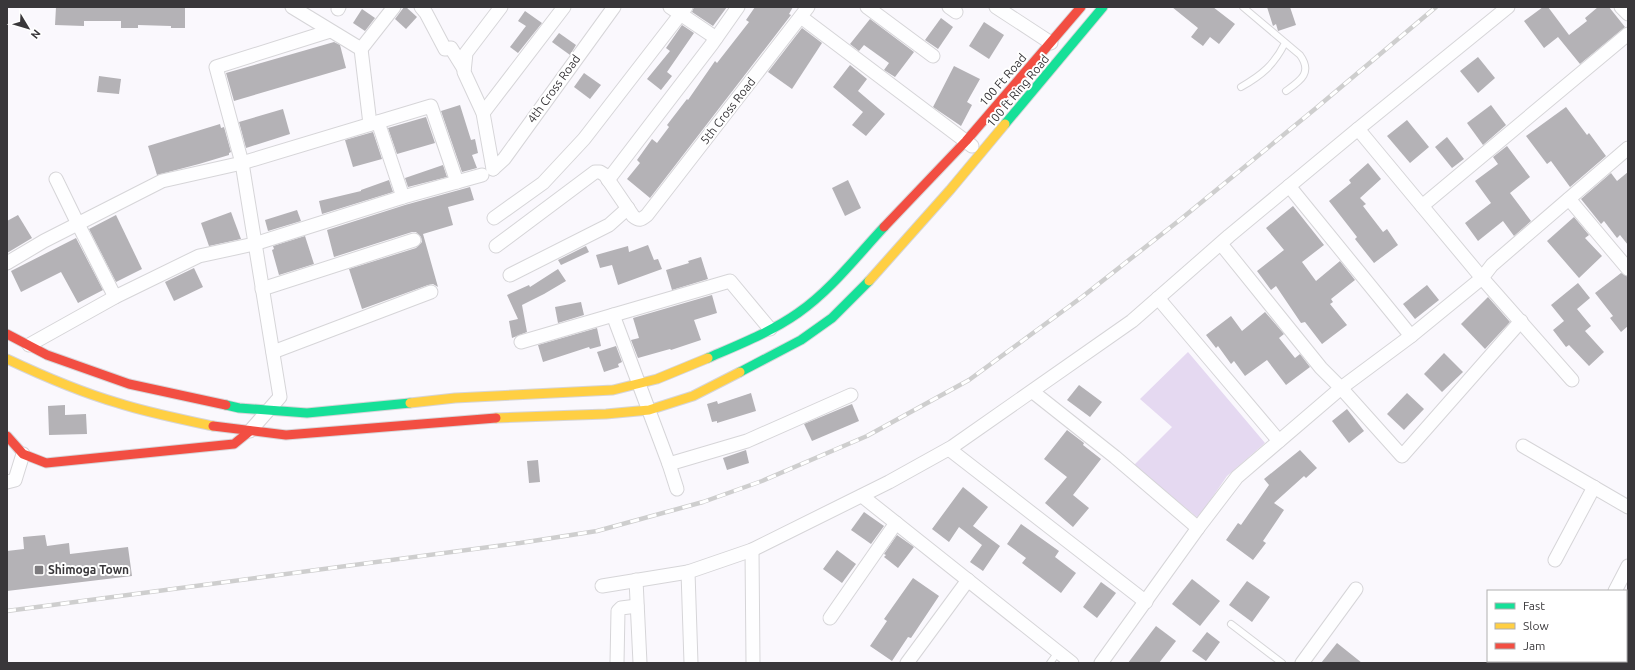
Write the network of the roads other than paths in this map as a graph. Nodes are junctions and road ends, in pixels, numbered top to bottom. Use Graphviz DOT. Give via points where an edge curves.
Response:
graph roads {
  1 [pos="292,7"];
  2 [pos="394,7"];
  3 [pos="421,7"];
  4 [pos="501,7"];
  5 [pos="564,7"];
  6 [pos="614,7"];
  7 [pos="670,7"];
  8 [pos="738,7"];
  9 [pos="867,7"];
  10 [pos="996,7"];
  11 [pos="1081,7"];
  12 [pos="1103,7"];
  13 [pos="1243,7"];
  14 [pos="1508,7"];
  15 [pos="1620,7"];
  16 [pos="683,11"];
  17 [pos="804,12"];
  18 [pos="1628,14"];
  19 [pos="330,32"];
  20 [pos="1628,34"];
  21 [pos="716,38"];
  22 [pos="1051,43"];
  23 [pos="1285,43"];
  24 [pos="361,49"];
  25 [pos="933,56"];
  26 [pos="464,69"];
  27 [pos="1241,87"];
  28 [pos="1286,92"];
  29 [pos="483,113"];
  30 [pos="374,123"];
  31 [pos="1358,129"];
  32 [pos="966,141"];
  33 [pos="1628,148"];
  34 [pos="981,154"];
  35 [pos="242,163"];
  36 [pos="488,172"];
  37 [pos="56,179"];
  38 [pos="608,180"];
  39 [pos="457,182"];
  40 [pos="1289,186"];
  41 [pos="403,197"];
  42 [pos="1569,199"];
  43 [pos="1422,206"];
  44 [pos="628,208"];
  45 [pos="494,218"];
  46 [pos="78,224"];
  47 [pos="414,240"];
  48 [pos="254,244"];
  49 [pos="1221,244"];
  50 [pos="496,246"];
  51 [pos="7,263"];
  52 [pos="1628,269"];
  53 [pos="510,276"];
  54 [pos="1482,278"];
  55 [pos="262,289"];
  56 [pos="431,292"];
  57 [pos="116,297"];
  58 [pos="1158,298"];
  59 [pos="613,315"];
  60 [pos="1521,321"];
  61 [pos="770,329"];
  62 [pos="7,334"];
  63 [pos="1411,336"];
  64 [pos="521,342"];
  65 [pos="29,345"];
  66 [pos="272,352"];
  67 [pos="7,359"];
  68 [pos="1572,380"];
  69 [pos="639,385"];
  70 [pos="1341,388"];
  71 [pos="1033,392"];
  72 [pos="851,394"];
  73 [pos="649,410"];
  74 [pos="268,411"];
  75 [pos="250,431"];
  76 [pos="7,436"];
  77 [pos="1279,441"];
  78 [pos="1523,446"];
  79 [pos="949,449"];
  80 [pos="23,454"];
  81 [pos="669,464"];
  82 [pos="7,482"];
  83 [pos="1594,487"];
  84 [pos="677,489"];
  85 [pos="862,496"];
  86 [pos="1628,507"];
  87 [pos="896,523"];
  88 [pos="1198,528"];
  89 [pos="752,550"];
  90 [pos="1555,560"];
  91 [pos="1628,566"];
  92 [pos="688,572"];
  93 [pos="636,580"];
  94 [pos="968,580"];
  95 [pos="602,586"];
  96 [pos="1356,589"];
  97 [pos="1616,590"];
  98 [pos="1146,602"];
  99 [pos="637,606"];
  100 [pos="830,618"];
  101 [pos="1231,624"];
  102 [pos="1058,652"];
  103 [pos="617,663"];
  104 [pos="640,663"];
  105 [pos="691,663"];
  106 [pos="753,663"];
  107 [pos="906,663"];
  108 [pos="1050,663"];
  109 [pos="1072,663"];
  110 [pos="1101,663"];
  111 [pos="1282,663"];
  112 [pos="1302,663"];
  1 -- 19 [label="street"];
  2 -- 24 [label="street"];
  3 -- 26 [label="street" via="445,49 451,48"];
  4 -- 26 [label="street" via="466,53"];
  5 -- 29 [label="street"];
  6 -- 36 [label="street, 4th Cross Road" via="504,158"];
  7 -- 16 [label="street"];
  8 -- 21 [label="street"];
  9 -- 25 [label="street"];
  10 -- 22 [label="street"];
  11 -- 22 [label="main road, 100 Ft Road"];
  12 -- 34 [label="main road, 100 ft Ring Road"];
  13 -- 23 [label="lane"];
  14 -- 31 [label="street"];
  15 -- 18 [label="street"];
  16 -- 21 [label="street"];
  16 -- 45 [label="street" via="561,165 543,183"];
  17 -- 32 [label="street"];
  17 -- 44 [label="street, 5th Cross Road" via="647,215 638,220"];
  19 -- 24 [label="street"];
  19 -- 35 [label="street" via="216,67"];
  20 -- 43 [label="street"];
  21 -- 38 [label="street"];
  22 -- 32 [label="main road, 100 Ft Road"];
  23 -- 27 [label="lane" via="1270,67"];
  23 -- 28 [label="lane" via="1300,55 1306,71 1300,81"];
  24 -- 30 [label="street"];
  26 -- 29 [label="street"];
  29 -- 36 [label="street"];
  30 -- 35 [label="street"];
  30 -- 39 [label="street" via="431,106"];
  30 -- 41 [label="street"];
  31 -- 40 [label="street"];
  31 -- 43 [label="street"];
  32 -- 34 [label="street"];
  32 -- 61 [label="main road, 100 Ft Road" via="823,292 790,319"];
  33 -- 42 [label="street"];
  34 -- 73 [label="main road, 100 ft Ring Road" via="872,278 826,323 801,340 693,396"];
  35 -- 46 [label="street" via="162,181"];
  35 -- 48 [label="street"];
  36 -- 39 [label="street"];
  37 -- 46 [label="street"];
  38 -- 44 [label="street"];
  38 -- 50 [label="street" via="600,172 595,172"];
  39 -- 41 [label="street"];
  40 -- 49 [label="street"];
  40 -- 63 [label="street"];
  41 -- 48 [label="street"];
  42 -- 52 [label="street"];
  42 -- 54 [label="street" via="1492,265"];
  43 -- 54 [label="street"];
  44 -- 53 [label="street" via="609,225"];
  46 -- 51 [label="street"];
  46 -- 57 [label="street"];
  47 -- 55 [label="street"];
  48 -- 55 [label="street"];
  48 -- 57 [label="street" via="199,256"];
  49 -- 58 [label="street"];
  49 -- 70 [label="street" via="1321,368"];
  54 -- 60 [label="street"];
  54 -- 63 [label="street"];
  55 -- 66 [label="street"];
  56 -- 66 [label="street"];
  57 -- 65 [label="street"];
  58 -- 71 [label="street" via="1132,321"];
  58 -- 77 [label="street"];
  59 -- 61 [label="street" via="730,281"];
  59 -- 64 [label="street"];
  59 -- 69 [label="street"];
  60 -- 68 [label="street"];
  60 -- 70 [label="street" via="1402,456"];
  61 -- 69 [label="main road, 100 Ft Road" via="680,371"];
  62 -- 65 [label="main road, 100 Ft Road"];
  63 -- 70 [label="street"];
  65 -- 74 [label="main road, 100 Ft Road" via="47,355 129,384 239,408"];
  66 -- 74 [label="street" via="280,397"];
  67 -- 75 [label="main road, 100 ft Ring Road" via="48,378 116,403 170,417"];
  69 -- 73 [label="street"];
  69 -- 74 [label="main road, 100 Ft Road" via="613,390 455,398 307,413"];
  70 -- 77 [label="street"];
  71 -- 79 [label="street"];
  71 -- 88 [label="street"];
  72 -- 81 [label="street" via="747,441"];
  73 -- 75 [label="main road, 100 ft Ring Road" via="457,420 286,435"];
  73 -- 81 [label="street"];
  74 -- 75 [label="street"];
  75 -- 80 [label="main road" via="234,444 173,451 46,463"];
  76 -- 80 [label="main road"];
  77 -- 88 [label="street" via="1236,476"];
  78 -- 83 [label="street"];
  79 -- 85 [label="street"];
  79 -- 98 [label="street"];
  80 -- 82 [label="street" via="15,480"];
  81 -- 84 [label="street"];
  83 -- 86 [label="street"];
  83 -- 90 [label="street"];
  85 -- 87 [label="street"];
  85 -- 89 [label="street"];
  87 -- 94 [label="street"];
  87 -- 100 [label="street"];
  88 -- 98 [label="street"];
  89 -- 92 [label="street"];
  89 -- 106 [label="street"];
  91 -- 97 [label="street"];
  92 -- 93 [label="street"];
  92 -- 105 [label="street"];
  93 -- 95 [label="street"];
  93 -- 99 [label="street"];
  94 -- 102 [label="street"];
  94 -- 107 [label="street"];
  96 -- 112 [label="street"];
  98 -- 110 [label="street"];
  99 -- 103 [label="street" via="621,608 617,614"];
  99 -- 104 [label="street"];
  101 -- 111 [label="lane"];
  102 -- 108 [label="lane"];
  102 -- 109 [label="street"];
}
